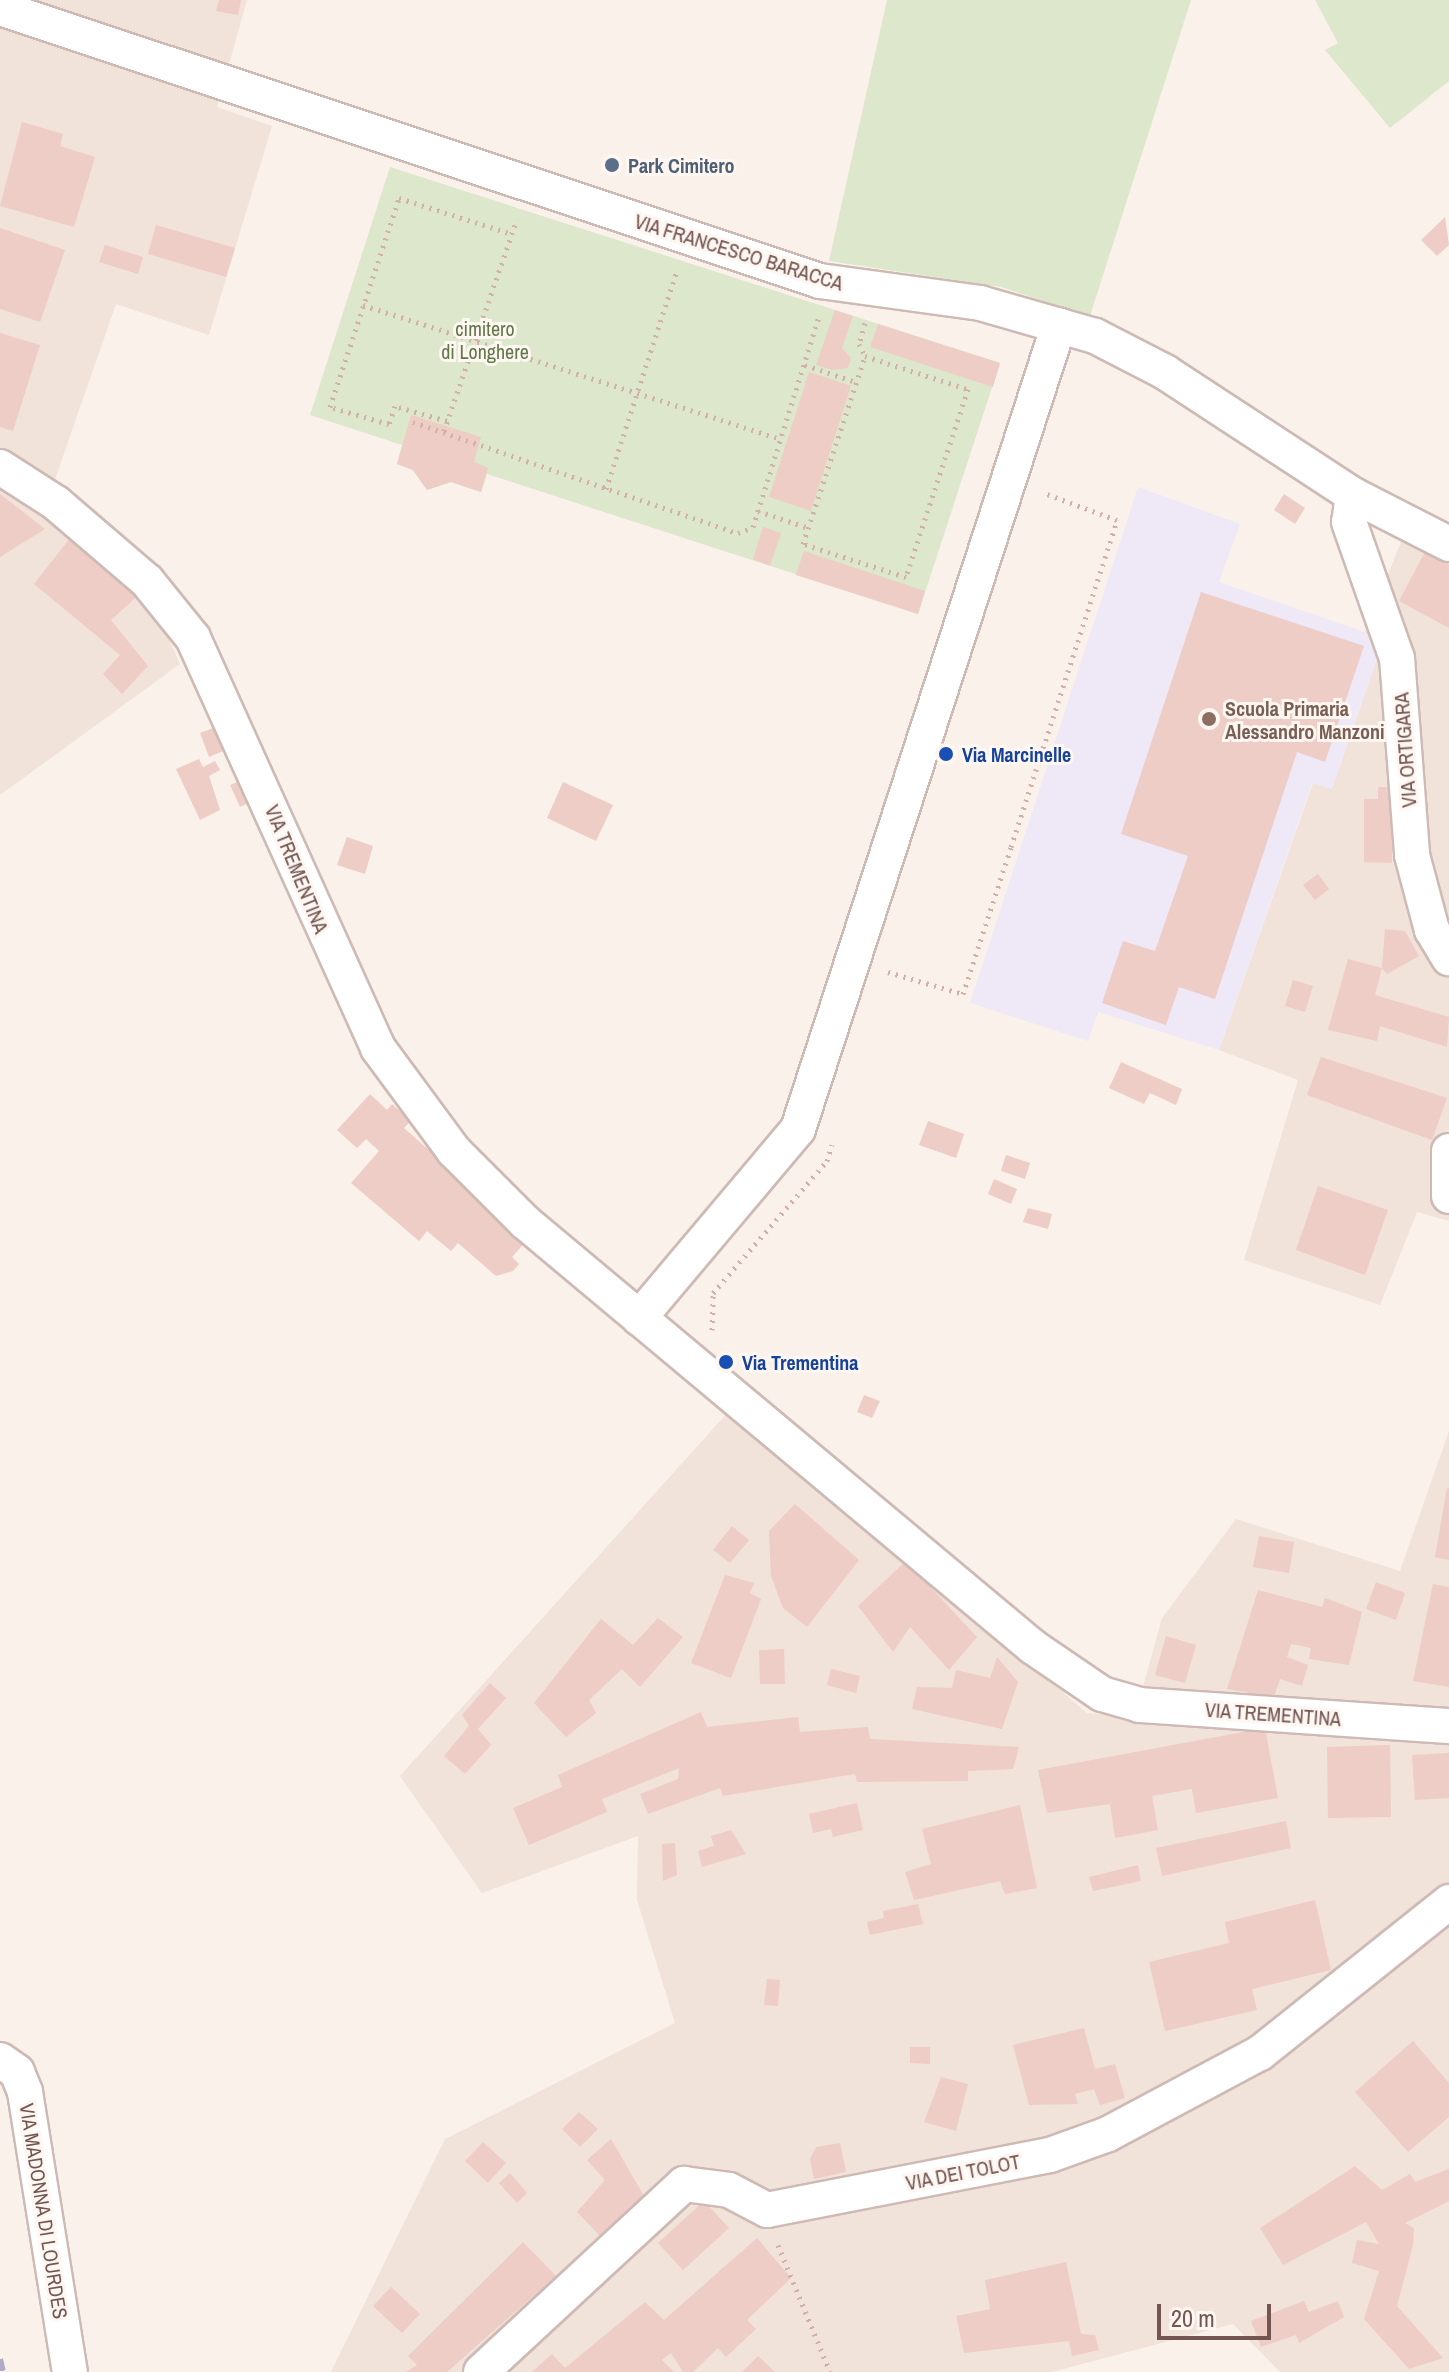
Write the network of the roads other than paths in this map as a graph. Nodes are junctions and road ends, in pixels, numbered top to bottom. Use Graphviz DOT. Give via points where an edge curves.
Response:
graph roads {
  1 [pos="0,8"];
  2 [pos="1059,325"];
  3 [pos="0,467"];
  4 [pos="1353,495"];
  5 [pos="1449,544"];
  6 [pos="1449,958"];
  7 [pos="1449,1151"];
  8 [pos="1449,1196"];
  9 [pos="639,1318"];
  10 [pos="1449,1726"];
  11 [pos="1449,1902"];
  12 [pos="0,2060"];
  13 [pos="70,2372"];
  14 [pos="481,2372"];
  1 -- 2 [label="street, VIA FRANCESCO BARACCA" via="820,281 980,303"];
  2 -- 4 [label="street, VIA FRANCESCO BARACCA" via="1165,372"];
  2 -- 9 [label="street" via="798,1129"];
  3 -- 9 [label="street, VIA TREMENTINA" via="56,503 147,581 193,638 251,755 338,971 413,1103 525,1222"];
  4 -- 5 [label="street, VIA FRANCESCO BARACCA"];
  4 -- 6 [label="street, VIA ORTIGARA" via="1349,522 1397,658 1418,884"];
  7 -- 8 [label="street"];
  9 -- 10 [label="street, VIA TREMENTINA" via="1033,1647 1102,1694 1140,1705"];
  11 -- 14 [label="street, VIA DEI TOLOT" via="1260,2053 1108,2134 1050,2155 767,2210 729,2190 684,2184"];
  12 -- 13 [label="street, VIA MADONNA DI LOURDES" via="17,2072 25,2092"];
}
